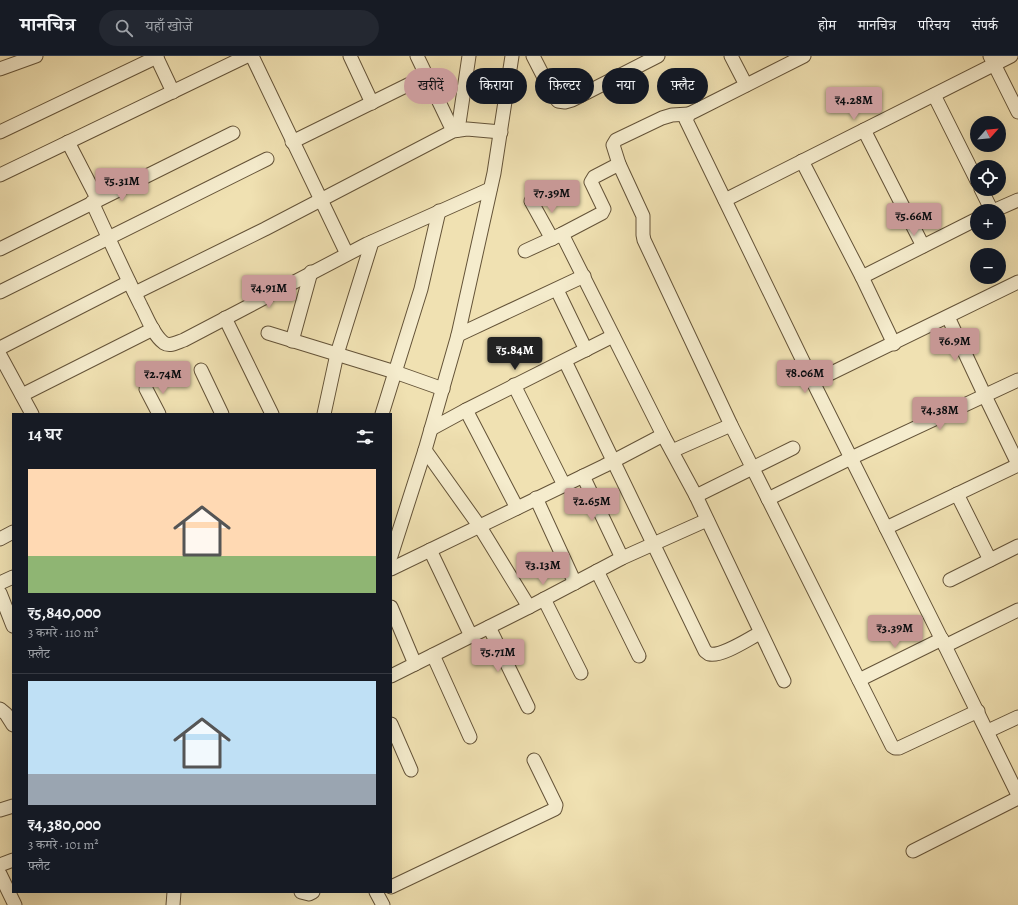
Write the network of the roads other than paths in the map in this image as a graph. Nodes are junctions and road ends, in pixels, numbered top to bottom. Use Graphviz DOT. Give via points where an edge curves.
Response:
graph roads {
  1 [pos="36,56"];
  2 [pos="156,56"];
  3 [pos="247,56"];
  4 [pos="252,56"];
  5 [pos="350,56"];
  6 [pos="417,56"];
  7 [pos="469,56"];
  8 [pos="512,56"];
  9 [pos="533,56"];
  10 [pos="658,56"];
  11 [pos="731,56"];
  12 [pos="804,56"];
  13 [pos="1011,56"];
  14 [pos="226,60"];
  15 [pos="992,60"];
  16 [pos="422,68"];
  17 [pos="0,69"];
  18 [pos="746,85"];
  19 [pos="404,87"];
  20 [pos="173,92"];
  21 [pos="934,95"];
  22 [pos="372,103"];
  23 [pos="441,104"];
  24 [pos="1018,112"];
  25 [pos="689,114"];
  26 [pos="864,130"];
  27 [pos="455,131"];
  28 [pos="0,132"];
  29 [pos="501,132"];
  30 [pos="233,133"];
  31 [pos="68,142"];
  32 [pos="292,142"];
  33 [pos="267,159"];
  34 [pos="802,161"];
  35 [pos="619,164"];
  36 [pos="970,167"];
  37 [pos="0,175"];
  38 [pos="490,189"];
  39 [pos="321,200"];
  40 [pos="725,200"];
  41 [pos="1018,200"];
  42 [pos="95,201"];
  43 [pos="531,201"];
  44 [pos="1006,205"];
  45 [pos="439,211"];
  46 [pos="970,222"];
  47 [pos="557,236"];
  48 [pos="109,237"];
  49 [pos="372,242"];
  50 [pos="923,246"];
  51 [pos="0,249"];
  52 [pos="525,251"];
  53 [pos="347,254"];
  54 [pos="311,272"];
  55 [pos="584,276"];
  56 [pos="862,277"];
  57 [pos="1018,282"];
  58 [pos="132,287"];
  59 [pos="557,290"];
  60 [pos="0,292"];
  61 [pos="948,317"];
  62 [pos="225,318"];
  63 [pos="153,329"];
  64 [pos="268,332"];
  65 [pos="458,335"];
  66 [pos="613,336"];
  67 [pos="292,341"];
  68 [pos="894,344"];
  69 [pos="0,348"];
  70 [pos="586,350"];
  71 [pos="337,354"];
  72 [pos="0,355"];
  73 [pos="565,361"];
  74 [pos="201,370"];
  75 [pos="395,372"];
  76 [pos="1018,380"];
  77 [pos="813,382"];
  78 [pos="514,385"];
  79 [pos="443,388"];
  80 [pos="146,389"];
  81 [pos="22,395"];
  82 [pos="985,396"];
  83 [pos="466,410"];
  84 [pos="31,413"];
  85 [pos="158,413"];
  86 [pos="222,413"];
  87 [pos="272,413"];
  88 [pos="324,413"];
  89 [pos="382,413"];
  90 [pos="731,426"];
  91 [pos="430,429"];
  92 [pos="663,435"];
  93 [pos="793,448"];
  94 [pos="425,450"];
  95 [pos="672,452"];
  96 [pos="851,458"];
  97 [pos="614,460"];
  98 [pos="1018,464"];
  99 [pos="752,469"];
  100 [pos="584,476"];
  101 [pos="564,485"];
  102 [pos="957,494"];
  103 [pos="696,496"];
  104 [pos="536,498"];
  105 [pos="768,499"];
  106 [pos="517,508"];
  107 [pos="708,520"];
  108 [pos="480,527"];
  109 [pos="886,528"];
  110 [pos="12,533"];
  111 [pos="0,539"];
  112 [pos="654,543"];
  113 [pos="1018,546"];
  114 [pos="430,550"];
  115 [pos="392,553"];
  116 [pos="622,558"];
  117 [pos="990,560"];
  118 [pos="392,569"];
  119 [pos="597,571"];
  120 [pos="12,578"];
  121 [pos="950,580"];
  122 [pos="0,583"];
  123 [pos="575,583"];
  124 [pos="0,593"];
  125 [pos="544,599"];
  126 [pos="529,607"];
  127 [pos="392,609"];
  128 [pos="1018,610"];
  129 [pos="12,623"];
  130 [pos="489,627"];
  131 [pos="760,633"];
  132 [pos="471,636"];
  133 [pos="944,643"];
  134 [pos="433,655"];
  135 [pos="639,656"];
  136 [pos="415,664"];
  137 [pos="581,673"];
  138 [pos="392,676"];
  139 [pos="859,680"];
  140 [pos="784,681"];
  141 [pos="528,707"];
  142 [pos="5,708"];
  143 [pos="978,712"];
  144 [pos="1018,717"];
  145 [pos="12,723"];
  146 [pos="392,726"];
  147 [pos="988,732"];
  148 [pos="470,737"];
  149 [pos="534,760"];
  150 [pos="411,770"];
  151 [pos="1014,775"];
  152 [pos="1018,795"];
  153 [pos="1018,798"];
  154 [pos="12,806"];
  155 [pos="0,810"];
  156 [pos="913,851"];
  157 [pos="12,860"];
  158 [pos="0,865"];
  159 [pos="0,874"];
  160 [pos="392,888"];
  161 [pos="174,893"];
  162 [pos="15,905"];
  163 [pos="173,905"];
  1 -- 17 [label="street"];
  2 -- 20 [label="street"];
  2 -- 28 [label="street"];
  3 -- 14 [label="street"];
  4 -- 32 [label="street"];
  5 -- 22 [label="street"];
  6 -- 16 [label="street"];
  7 -- 27 [label="street"];
  8 -- 29 [label="street"];
  9 -- 10 [label="street" via="553,95 558,101 564,102"];
  11 -- 18 [label="street"];
  12 -- 18 [label="street"];
  13 -- 15 [label="street"];
  14 -- 20 [label="street"];
  15 -- 21 [label="street"];
  15 -- 24 [label="street"];
  18 -- 25 [label="street"];
  19 -- 22 [label="street"];
  20 -- 31 [label="street"];
  21 -- 26 [label="street"];
  21 -- 36 [label="street"];
  22 -- 32 [label="street"];
  23 -- 27 [label="street"];
  25 -- 35 [label="street" via="662,118 616,140 613,145"];
  25 -- 40 [label="street" via="686,120 688,127"];
  26 -- 34 [label="street"];
  26 -- 50 [label="street"];
  27 -- 29 [label="street" via="467,129"];
  27 -- 39 [label="street"];
  29 -- 38 [label="street"];
  30 -- 42 [label="street"];
  31 -- 37 [label="street"];
  31 -- 42 [label="street"];
  32 -- 39 [label="street"];
  33 -- 48 [label="street"];
  34 -- 40 [label="street"];
  34 -- 56 [label="street"];
  35 -- 47 [label="street" via="594,177 591,182 604,211"];
  35 -- 90 [label="street" via="643,216 644,240"];
  38 -- 45 [label="street"];
  38 -- 65 [label="street"];
  39 -- 53 [label="street"];
  39 -- 58 [label="street" via="265,229"];
  40 -- 77 [label="street"];
  41 -- 44 [label="street"];
  42 -- 48 [label="street"];
  42 -- 51 [label="street"];
  43 -- 47 [label="street"];
  45 -- 49 [label="street"];
  45 -- 75 [label="street" via="421,289"];
  46 -- 50 [label="street"];
  47 -- 52 [label="street"];
  47 -- 55 [label="street"];
  48 -- 58 [label="street"];
  48 -- 60 [label="street"];
  49 -- 53 [label="street"];
  49 -- 71 [label="street"];
  50 -- 56 [label="street"];
  53 -- 54 [label="street"];
  54 -- 62 [label="street"];
  54 -- 67 [label="street"];
  55 -- 59 [label="street"];
  55 -- 66 [label="street"];
  56 -- 68 [label="street"];
  57 -- 61 [label="street"];
  58 -- 63 [label="street"];
  58 -- 69 [label="street"];
  59 -- 65 [label="street"];
  59 -- 70 [label="street"];
  61 -- 68 [label="street"];
  61 -- 82 [label="street"];
  62 -- 63 [label="street" via="174,344 165,344"];
  62 -- 87 [label="street"];
  63 -- 81 [label="street"];
  64 -- 67 [label="street"];
  65 -- 79 [label="street"];
  66 -- 70 [label="street"];
  66 -- 92 [label="street"];
  67 -- 71 [label="street"];
  68 -- 77 [label="street"];
  70 -- 73 [label="street"];
  71 -- 75 [label="street"];
  71 -- 88 [label="street"];
  72 -- 81 [label="street"];
  73 -- 78 [label="street"];
  73 -- 97 [label="street"];
  74 -- 86 [label="street"];
  75 -- 79 [label="street"];
  75 -- 89 [label="street"];
  76 -- 82 [label="street"];
  77 -- 96 [label="street"];
  78 -- 83 [label="street"];
  78 -- 101 [label="street"];
  79 -- 91 [label="street"];
  80 -- 85 [label="street"];
  81 -- 84 [label="street"];
  82 -- 96 [label="street"];
  82 -- 98 [label="street"];
  83 -- 91 [label="street"];
  83 -- 106 [label="street"];
  90 -- 95 [label="street"];
  90 -- 99 [label="street"];
  91 -- 94 [label="street"];
  92 -- 95 [label="street"];
  92 -- 97 [label="street"];
  93 -- 99 [label="street"];
  94 -- 108 [label="street"];
  94 -- 115 [label="street"];
  95 -- 103 [label="street"];
  96 -- 105 [label="street"];
  96 -- 109 [label="street"];
  97 -- 100 [label="street"];
  97 -- 112 [label="street"];
  98 -- 102 [label="street"];
  99 -- 103 [label="street"];
  99 -- 105 [label="street"];
  100 -- 101 [label="street"];
  100 -- 116 [label="street"];
  101 -- 104 [label="street"];
  102 -- 109 [label="street"];
  102 -- 117 [label="street"];
  103 -- 107 [label="street"];
  104 -- 106 [label="street"];
  104 -- 123 [label="street"];
  105 -- 139 [label="street"];
  106 -- 108 [label="street"];
  107 -- 112 [label="street"];
  107 -- 131 [label="street"];
  108 -- 114 [label="street"];
  108 -- 126 [label="street"];
  109 -- 133 [label="street"];
  110 -- 111 [label="street"];
  112 -- 116 [label="street"];
  112 -- 131 [label="street" via="705,651 716,654"];
  113 -- 117 [label="street"];
  114 -- 118 [label="street"];
  114 -- 132 [label="street"];
  116 -- 119 [label="street"];
  117 -- 121 [label="street"];
  119 -- 123 [label="street"];
  119 -- 135 [label="street"];
  120 -- 122 [label="street"];
  123 -- 125 [label="street"];
  124 -- 129 [label="street"];
  125 -- 126 [label="street"];
  125 -- 137 [label="street"];
  126 -- 130 [label="street"];
  127 -- 136 [label="street"];
  128 -- 133 [label="street"];
  130 -- 132 [label="street"];
  130 -- 141 [label="street"];
  131 -- 140 [label="street"];
  132 -- 134 [label="street"];
  133 -- 139 [label="street"];
  133 -- 143 [label="street"];
  134 -- 136 [label="street"];
  134 -- 148 [label="street"];
  136 -- 138 [label="street"];
  139 -- 143 [label="street" via="895,748"];
  142 -- 145 [label="street"];
  143 -- 147 [label="street"];
  144 -- 147 [label="street"];
  146 -- 150 [label="street"];
  147 -- 151 [label="street"];
  149 -- 160 [label="street" via="556,805 554,809"];
  151 -- 152 [label="street"];
  153 -- 156 [label="street"];
  154 -- 155 [label="street"];
  157 -- 158 [label="street"];
  159 -- 162 [label="street"];
  161 -- 163 [label="street"];
}
